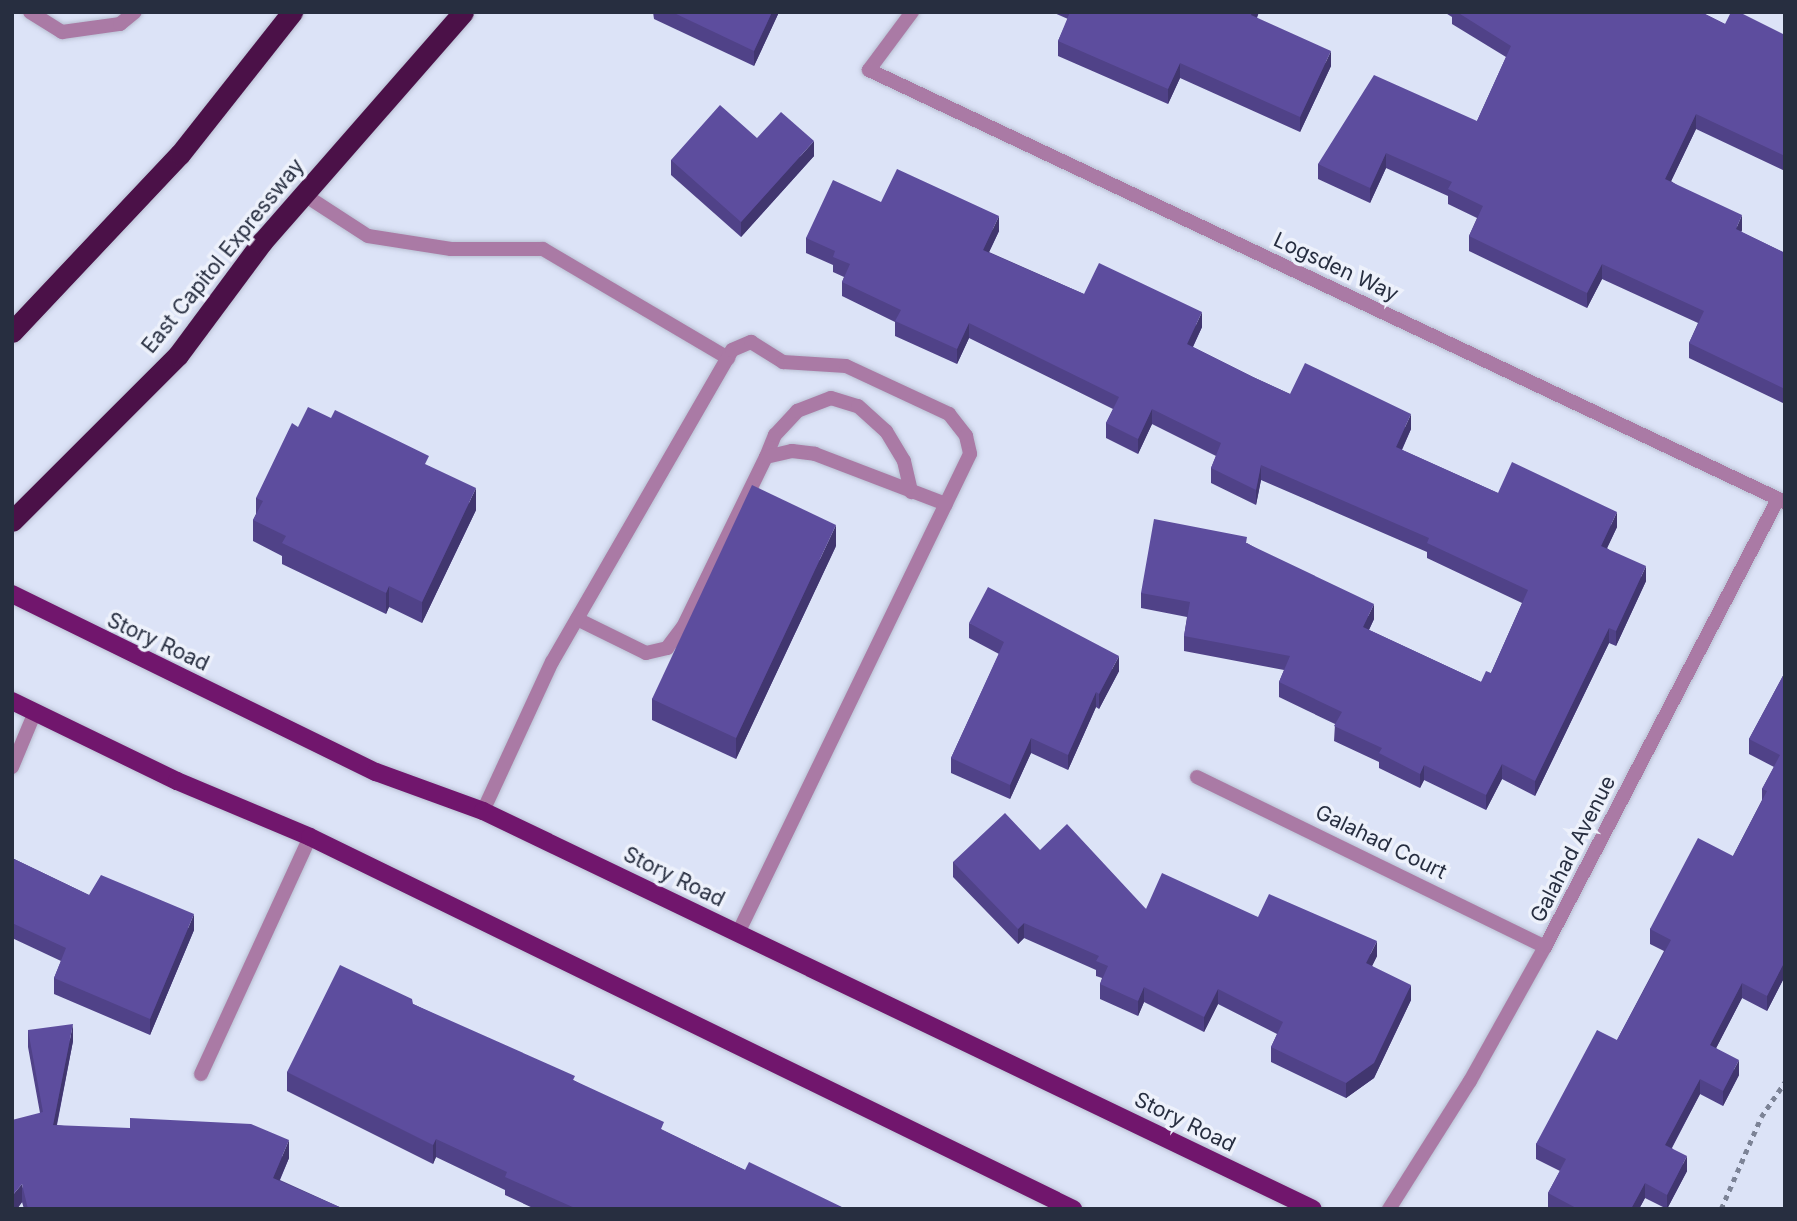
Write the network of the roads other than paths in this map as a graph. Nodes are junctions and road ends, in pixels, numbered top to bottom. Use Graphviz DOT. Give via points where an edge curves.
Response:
graph roads {
  1 [pos="30,12"];
  2 [pos="135,12"];
  3 [pos="292,12"];
  4 [pos="463,12"];
  5 [pos="912,12"];
  6 [pos="303,194"];
  7 [pos="12,332"];
  8 [pos="729,358"];
  9 [pos="766,457"];
  10 [pos="911,492"];
  11 [pos="1781,501"];
  12 [pos="946,504"];
  13 [pos="12,521"];
  14 [pos="12,594"];
  15 [pos="577,619"];
  16 [pos="12,701"];
  17 [pos="35,712"];
  18 [pos="12,767"];
  19 [pos="1197,777"];
  20 [pos="483,811"];
  21 [pos="310,837"];
  22 [pos="738,933"];
  23 [pos="1545,947"];
  24 [pos="201,1074"];
  25 [pos="1073,1209"];
  26 [pos="1313,1209"];
  27 [pos="1389,1209"];
  1 -- 2 [label="street" via="62,32 120,24"];
  3 -- 7 [label="highway" via="180,154"];
  4 -- 6 [label="highway, East Capitol Expressway"];
  5 -- 11 [label="street, Logsden Way" via="869,70"];
  6 -- 8 [label="street" via="368,236 451,249 544,249"];
  6 -- 13 [label="highway, East Capitol Expressway" via="178,355"];
  8 -- 12 [label="street" via="733,350 751,342 783,362 846,366 949,414 965,436 970,454"];
  8 -- 15 [label="street"];
  9 -- 10 [label="street" via="792,451 816,454"];
  9 -- 10 [label="street" via="775,435 797,411 831,398 858,405 886,431 904,461"];
  9 -- 15 [label="street" via="683,626 667,648 646,653"];
  10 -- 12 [label="street"];
  11 -- 23 [label="street, Galahad Avenue"];
  12 -- 22 [label="street"];
  14 -- 20 [label="main road, Story Road" via="376,772"];
  15 -- 20 [label="street"];
  16 -- 17 [label="main road"];
  17 -- 18 [label="street"];
  17 -- 21 [label="main road" via="177,781"];
  19 -- 23 [label="street, Galahad Court"];
  20 -- 22 [label="main road, Story Road"];
  21 -- 24 [label="street"];
  21 -- 25 [label="main road"];
  22 -- 26 [label="main road, Story Road"];
  23 -- 27 [label="street, Galahad Avenue"];
}
